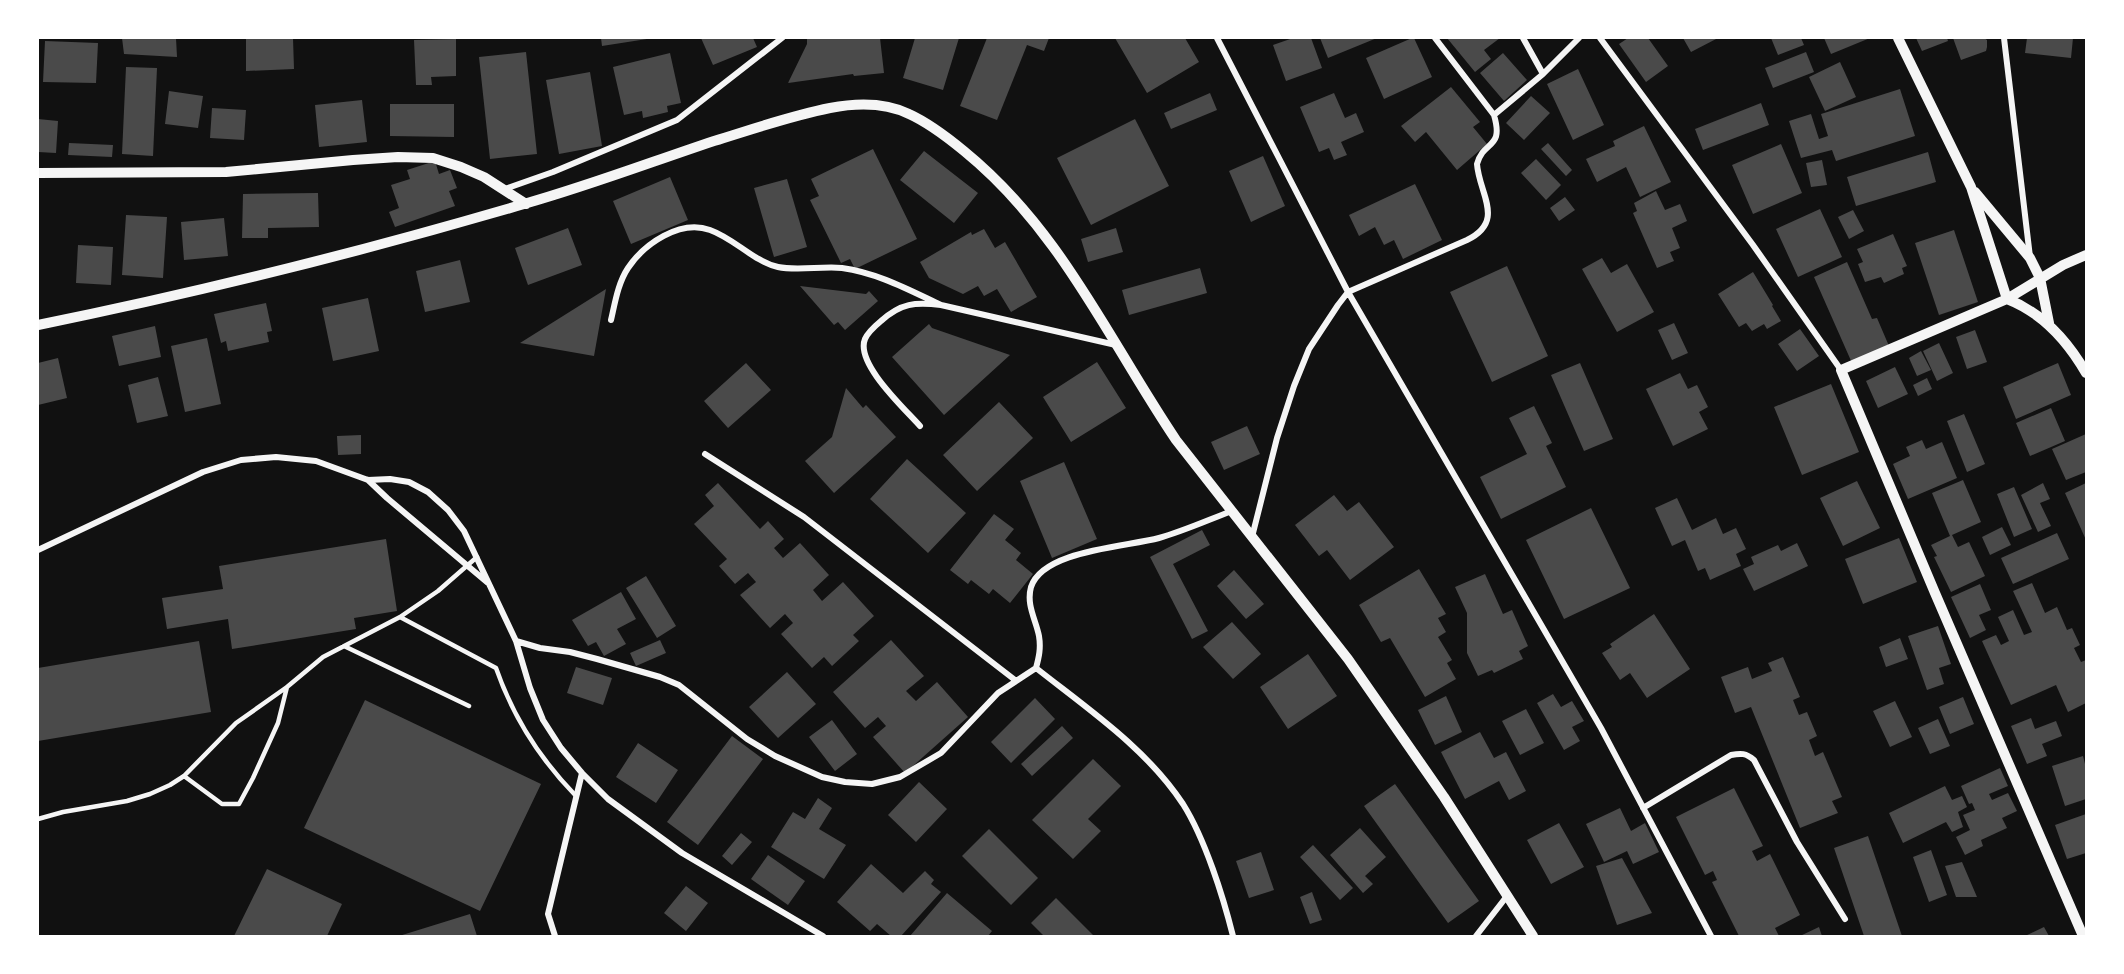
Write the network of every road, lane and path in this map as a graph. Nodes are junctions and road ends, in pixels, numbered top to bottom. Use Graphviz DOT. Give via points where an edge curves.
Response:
graph roads {
  1 [pos="782,38"];
  2 [pos="1217,38"];
  3 [pos="1436,38"];
  4 [pos="1523,38"];
  5 [pos="1579,38"];
  6 [pos="1600,38"];
  7 [pos="1898,38"];
  8 [pos="2004,38"];
  9 [pos="1544,74"];
  10 [pos="1494,115"];
  11 [pos="38,173"];
  12 [pos="1971,187"];
  13 [pos="505,189"];
  14 [pos="526,204"];
  15 [pos="2086,255"];
  16 [pos="2030,258"];
  17 [pos="2040,278"];
  18 [pos="1348,292"];
  19 [pos="2007,298"];
  20 [pos="941,305"];
  21 [pos="611,320"];
  22 [pos="2049,323"];
  23 [pos="38,325"];
  24 [pos="1116,345"];
  25 [pos="2085,366"];
  26 [pos="1841,370"];
  27 [pos="920,426"];
  28 [pos="705,454"];
  29 [pos="368,480"];
  30 [pos="1232,511"];
  31 [pos="1252,537"];
  32 [pos="38,550"];
  33 [pos="477,557"];
  34 [pos="466,565"];
  35 [pos="490,585"];
  36 [pos="400,617"];
  37 [pos="516,641"];
  38 [pos="344,646"];
  39 [pos="1036,668"];
  40 [pos="1016,680"];
  41 [pos="287,687"];
  42 [pos="469,706"];
  43 [pos="582,773"];
  44 [pos="184,776"];
  45 [pos="576,796"];
  46 [pos="1643,808"];
  47 [pos="38,819"];
  48 [pos="1508,895"];
  49 [pos="1845,919"];
  50 [pos="2084,935"];
  51 [pos="555,936"];
  52 [pos="823,936"];
  53 [pos="1233,936"];
  54 [pos="1476,936"];
  55 [pos="1533,936"];
  56 [pos="1711,936"];
  1 -- 13 [label="street" via="677,120"];
  2 -- 18 [label="street"];
  3 -- 10 [label="street"];
  4 -- 9 [label="street"];
  5 -- 9 [label="street"];
  6 -- 26 [label="street"];
  7 -- 12 [label="street"];
  8 -- 16 [label="street"];
  9 -- 10 [label="street"];
  10 -- 18 [label="street" via="1495,141 1476,164 1489,212 1484,227 1467,240"];
  11 -- 13 [label="street" via="226,172 353,160 433,158"];
  12 -- 16 [label="street"];
  12 -- 19 [label="street"];
  13 -- 14 [label="street"];
  14 -- 23 [label="street" via="286,269"];
  14 -- 24 [label="street" via="781,120 832,108 886,106 908,113 942,133 1007,189 1042,229"];
  15 -- 17 [label="street"];
  16 -- 17 [label="street"];
  17 -- 19 [label="street"];
  17 -- 22 [label="street"];
  18 -- 31 [label="street" via="1309,349 1294,386 1276,438"];
  18 -- 46 [label="street" via="1601,728"];
  19 -- 22 [label="street"];
  19 -- 26 [label="street"];
  20 -- 21 [label="street" via="882,277 843,268 780,268 760,261 719,234 697,227 661,237 642,252 627,269"];
  20 -- 24 [label="street"];
  20 -- 27 [label="street" via="918,303 899,309 864,340 864,351 876,376"];
  22 -- 25 [label="street"];
  24 -- 30 [label="street" via="1176,441"];
  26 -- 50 [label="street"];
  28 -- 40 [label="street" via="804,517"];
  29 -- 32 [label="street" via="316,461 276,457 241,460 203,472"];
  29 -- 33 [label="street" via="409,482 428,492 454,517"];
  29 -- 34 [label="street"];
  30 -- 31 [label="street"];
  30 -- 39 [label="street" via="1138,544 1080,553 1042,572 1029,596 1040,645"];
  31 -- 48 [label="street" via="1348,659"];
  33 -- 34 [label="lane"];
  33 -- 35 [label="street"];
  34 -- 35 [label="street"];
  34 -- 36 [label="lane" via="438,591"];
  35 -- 37 [label="street"];
  36 -- 38 [label="lane"];
  36 -- 45 [label="lane" via="496,668 527,736"];
  37 -- 40 [label="street" via="630,667 679,685 775,756 822,777 854,783 872,784 900,777 941,753"];
  37 -- 43 [label="street" via="543,720"];
  38 -- 41 [label="lane" via="323,657"];
  38 -- 42 [label="lane"];
  39 -- 40 [label="street"];
  39 -- 53 [label="street" via="1120,734 1183,805 1199,835"];
  41 -- 44 [label="lane" via="236,723"];
  41 -- 44 [label="lane" via="278,723 239,804 222,804"];
  43 -- 45 [label="street"];
  43 -- 52 [label="street" via="608,799 682,853"];
  44 -- 47 [label="lane" via="127,801"];
  45 -- 51 [label="street" via="548,914"];
  46 -- 49 [label="street" via="1731,755 1748,755"];
  46 -- 56 [label="street"];
  48 -- 54 [label="street"];
  48 -- 55 [label="street"];
}
